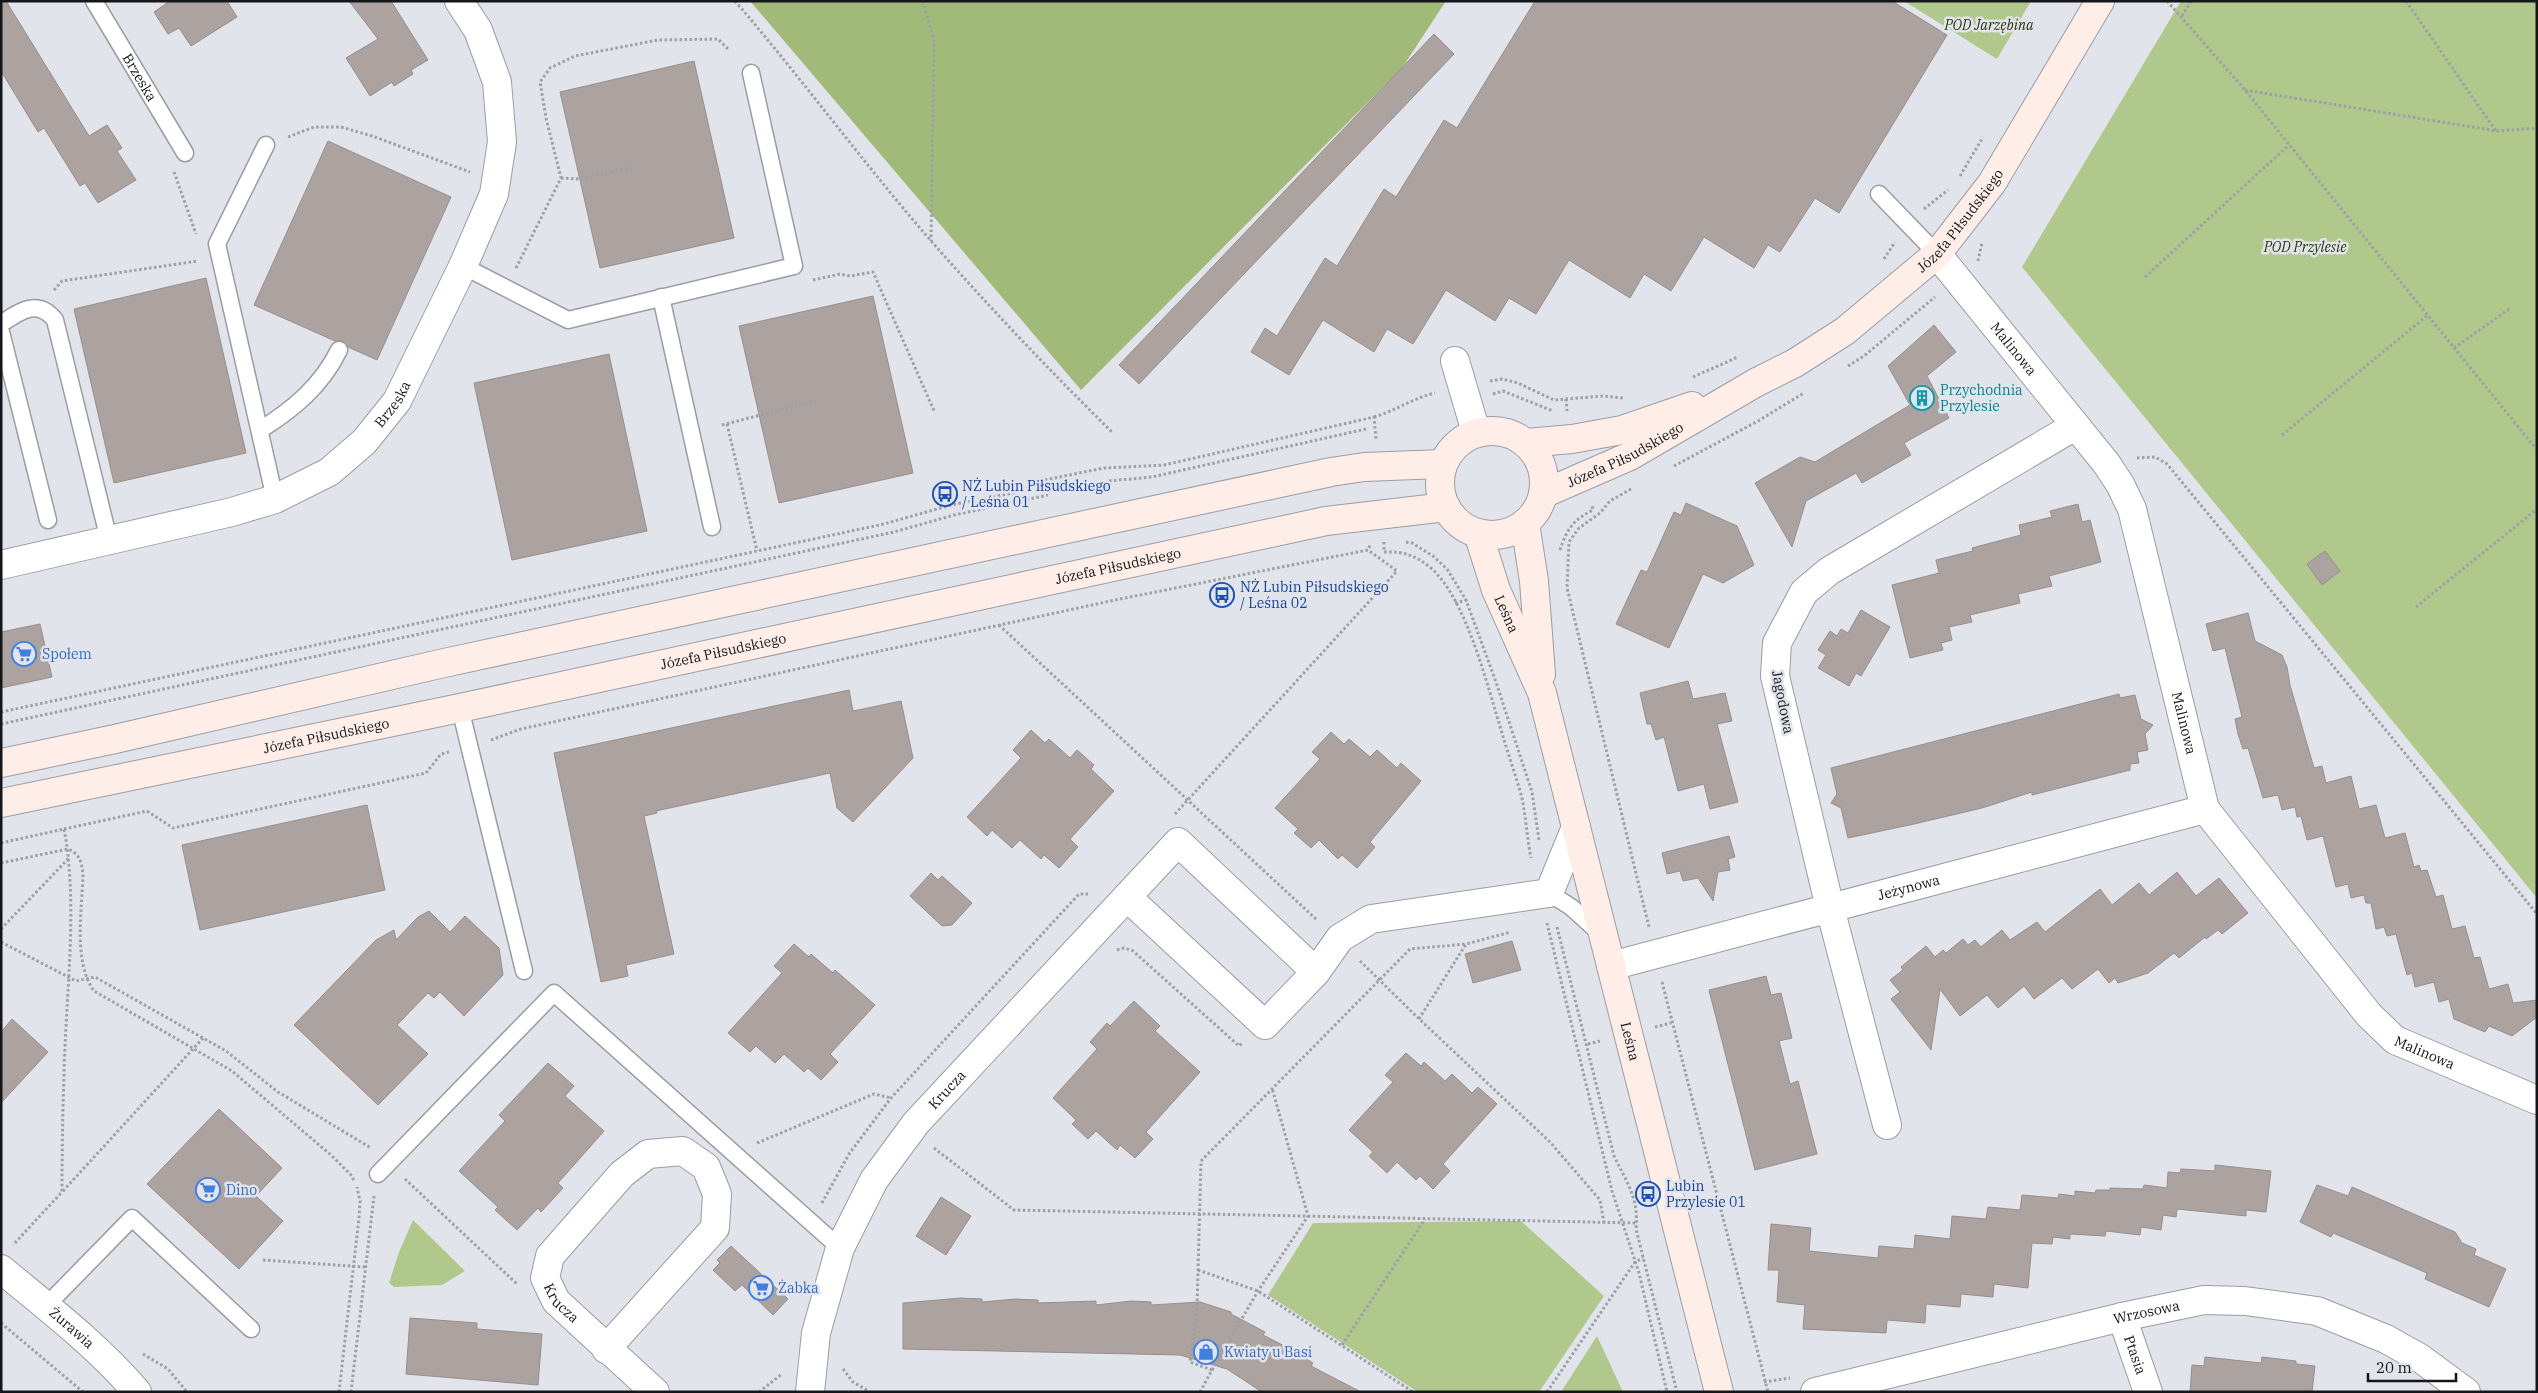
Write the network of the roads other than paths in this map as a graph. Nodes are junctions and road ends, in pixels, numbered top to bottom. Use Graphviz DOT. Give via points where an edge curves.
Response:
graph roads {
  1 [pos="94,1"];
  2 [pos="459,1"];
  3 [pos="2100,1"];
  4 [pos="750,73"];
  5 [pos="266,145"];
  6 [pos="186,153"];
  7 [pos="1879,194"];
  8 [pos="1937,254"];
  9 [pos="463,266"];
  10 [pos="661,297"];
  11 [pos="1,324"];
  12 [pos="1,332"];
  13 [pos="339,350"];
  14 [pos="1455,361"];
  15 [pos="1757,382"];
  16 [pos="2075,426"];
  17 [pos="260,430"];
  18 [pos="1476,432"];
  19 [pos="1526,443"];
  20 [pos="1442,464"];
  21 [pos="1543,494"];
  22 [pos="275,499"];
  23 [pos="1446,508"];
  24 [pos="48,520"];
  25 [pos="1525,523"];
  26 [pos="712,527"];
  27 [pos="1478,533"];
  28 [pos="109,540"];
  29 [pos="1,565"];
  30 [pos="1542,693"];
  31 [pos="460,708"];
  32 [pos="1,763"];
  33 [pos="1,803"];
  34 [pos="2205,809"];
  35 [pos="1576,826"];
  36 [pos="1544,893"];
  37 [pos="1127,897"];
  38 [pos="1830,908"];
  39 [pos="1603,936"];
  40 [pos="1611,966"];
  41 [pos="524,971"];
  42 [pos="1316,972"];
  43 [pos="2537,1100"];
  44 [pos="1887,1125"];
  45 [pos="378,1174"];
  46 [pos="840,1248"];
  47 [pos="5,1259"];
  48 [pos="46,1306"];
  49 [pos="2122,1317"];
  50 [pos="251,1329"];
  51 [pos="606,1349"];
  52 [pos="135,1391"];
  53 [pos="655,1392"];
  54 [pos="810,1392"];
  55 [pos="1719,1392"];
  56 [pos="1815,1392"];
  57 [pos="2148,1392"];
  58 [pos="2466,1392"];
  1 -- 6 [label="lane, Brzeska"];
  2 -- 9 [label="street, Brzeska" via="478,30 497,82 502,142 494,194"];
  3 -- 8 [label="street, Józefa Piłsudskiego" via="1992,183"];
  4 -- 10 [label="lane" via="794,266"];
  5 -- 17 [label="lane" via="217,244 213,259"];
  7 -- 8 [label="lane"];
  8 -- 15 [label="street, Józefa Piłsudskiego" via="1845,331 1795,363"];
  8 -- 16 [label="street, Malinowa"];
  9 -- 10 [label="lane" via="568,320"];
  9 -- 22 [label="street, Brzeska" via="397,401 364,442 329,472"];
  10 -- 26 [label="lane"];
  11 -- 28 [label="lane" via="15,314 39,308 55,320"];
  12 -- 24 [label="lane"];
  13 -- 17 [label="lane" via="331,366 305,397"];
  14 -- 18 [label="street"];
  15 -- 19 [label="street, Józefa Piłsudskiego" via="1622,430"];
  15 -- 21 [label="street, Józefa Piłsudskiego" via="1630,456"];
  16 -- 34 [label="street, Malinowa" via="2106,463 2132,509"];
  16 -- 38 [label="street, Jagodowa" via="1829,571 1804,592 1777,642 1774,676"];
  17 -- 22 [label="lane"];
  18 -- 19 [label="street" via="1494,430 1511,434"];
  18 -- 20 [label="street" via="1450,450"];
  19 -- 21 [label="street" via="1542,467 1545,480"];
  20 -- 23 [label="street" via="1440,494"];
  20 -- 32 [label="street" via="1364,467 1331,472 463,659"];
  21 -- 25 [label="street"];
  22 -- 28 [label="street, Brzeska"];
  23 -- 27 [label="street" via="1454,519"];
  23 -- 31 [label="street, Józefa Piłsudskiego" via="1326,521"];
  25 -- 27 [label="street" via="1511,532 1495,535"];
  25 -- 30 [label="street, Leśna" via="1534,581"];
  27 -- 30 [label="street, Leśna" via="1496,590"];
  28 -- 29 [label="street, Brzeska"];
  30 -- 35 [label="street, Leśna"];
  31 -- 33 [label="street, Józefa Piłsudskiego"];
  31 -- 41 [label="lane"];
  34 -- 38 [label="street, Jeżynowa"];
  34 -- 43 [label="street, Malinowa" via="2370,1015 2395,1040"];
  35 -- 36 [label="street"];
  35 -- 39 [label="street, Leśna"];
  36 -- 39 [label="lane" via="1571,907"];
  36 -- 42 [label="street" via="1371,919 1339,940"];
  37 -- 42 [label="street" via="1265,1025"];
  37 -- 42 [label="street, Krucza" via="1178,842"];
  37 -- 46 [label="street, Krucza" via="916,1123 874,1180"];
  38 -- 40 [label="street, Jeżynowa"];
  38 -- 44 [label="street, Jagodowa"];
  39 -- 40 [label="street, Leśna"];
  40 -- 55 [label="street, Leśna"];
  45 -- 46 [label="lane" via="554,993"];
  46 -- 54 [label="street, Krucza" via="816,1333"];
  47 -- 48 [label="street, Żurawia"];
  48 -- 50 [label="lane" via="132,1218"];
  48 -- 52 [label="street, Żurawia" via="123,1375"];
  49 -- 56 [label="street, Wrzosowa"];
  49 -- 57 [label="street, Ptasia"];
  49 -- 58 [label="street, Wrzosowa" via="2204,1300 2246,1301 2317,1311 2394,1343 2434,1367"];
  51 -- 51 [label="street, Krucza" via="556,1301 545,1278 550,1256 622,1174 648,1154 683,1151 706,1167 717,1194 715,1228"];
  51 -- 53 [label="street, Krucza"];
}
